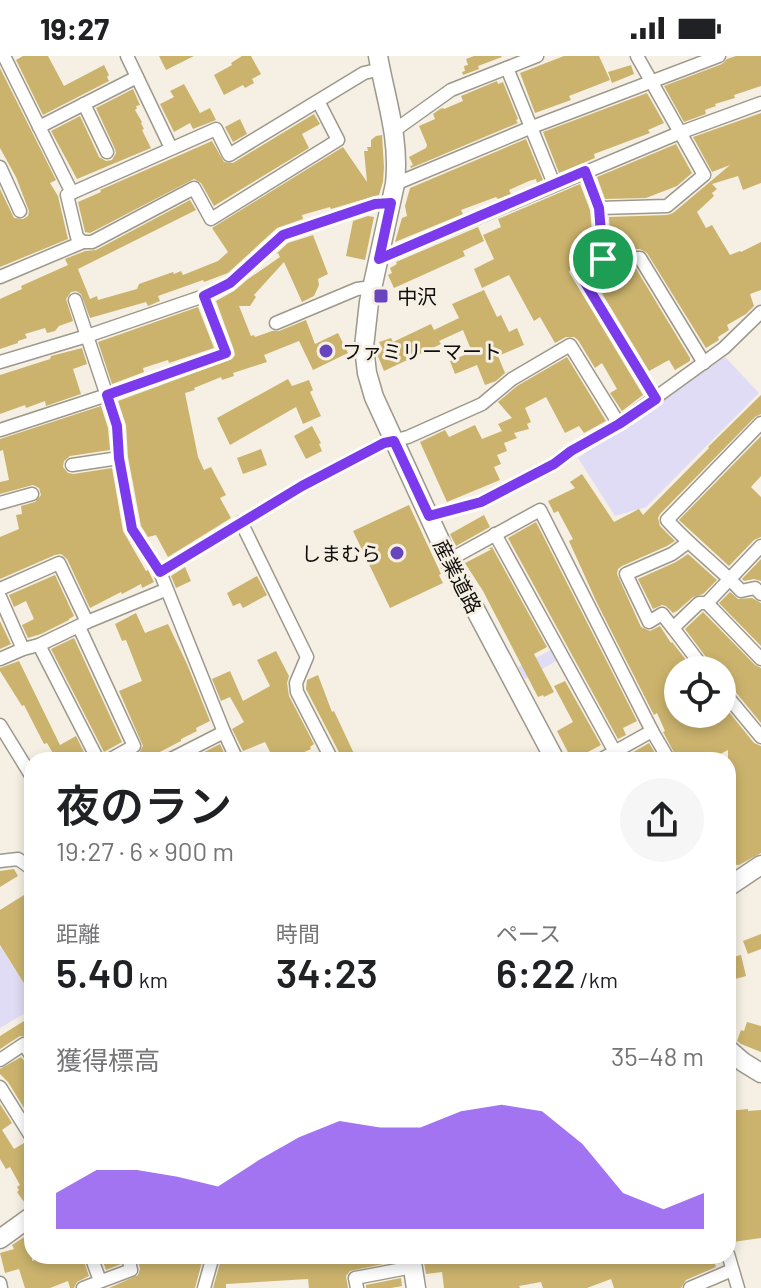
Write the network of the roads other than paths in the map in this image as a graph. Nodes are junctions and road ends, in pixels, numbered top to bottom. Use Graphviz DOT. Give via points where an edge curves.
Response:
graph roads {
  1 [pos="4,56"];
  2 [pos="127,56"];
  3 [pos="537,56"];
  4 [pos="637,56"];
  5 [pos="719,56"];
  6 [pos="380,63"];
  7 [pos="507,68"];
  8 [pos="137,77"];
  9 [pos="651,81"];
  10 [pos="318,101"];
  11 [pos="761,103"];
  12 [pos="84,104"];
  13 [pos="39,127"];
  14 [pos="532,127"];
  15 [pos="395,130"];
  16 [pos="679,133"];
  17 [pos="171,148"];
  18 [pos="107,152"];
  19 [pos="0,167"];
  20 [pos="585,171"];
  21 [pos="395,184"];
  22 [pos="554,184"];
  23 [pos="72,193"];
  24 [pos="391,203"];
  25 [pos="599,208"];
  26 [pos="20,211"];
  27 [pos="83,242"];
  28 [pos="379,259"];
  29 [pos="603,259"];
  30 [pos="0,277"];
  31 [pos="372,287"];
  32 [pos="204,296"];
  33 [pos="75,300"];
  34 [pos="761,312"];
  35 [pos="276,323"];
  36 [pos="87,336"];
  37 [pos="0,362"];
  38 [pos="704,363"];
  39 [pos="107,395"];
  40 [pos="656,399"];
  41 [pos="761,423"];
  42 [pos="619,424"];
  43 [pos="0,430"];
  44 [pos="394,441"];
  45 [pos="119,458"];
  46 [pos="72,465"];
  47 [pos="32,494"];
  48 [pos="0,503"];
  49 [pos="429,516"];
  50 [pos="241,522"];
  51 [pos="495,534"];
  52 [pos="687,543"];
  53 [pos="761,546"];
  54 [pos="449,560"];
  55 [pos="160,572"];
  56 [pos="729,578"];
  57 [pos="0,589"];
  58 [pos="165,590"];
  59 [pos="761,594"];
  60 [pos="0,597"];
  61 [pos="707,603"];
  62 [pos="83,625"];
  63 [pos="673,628"];
  64 [pos="39,645"];
  65 [pos="23,649"];
  66 [pos="694,656"];
  67 [pos="0,659"];
  68 [pos="761,659"];
  69 [pos="736,707"];
  70 [pos="0,725"];
  71 [pos="652,731"];
  72 [pos="224,732"];
  73 [pos="761,737"];
  74 [pos="94,752"];
  75 [pos="123,752"];
  76 [pos="185,752"];
  77 [pos="233,752"];
  78 [pos="328,752"];
  79 [pos="551,752"];
  80 [pos="615,752"];
  81 [pos="664,752"];
  82 [pos="24,764"];
  83 [pos="0,861"];
  84 [pos="24,863"];
  85 [pos="761,865"];
  86 [pos="736,882"];
  87 [pos="24,1044"];
  88 [pos="736,1056"];
  89 [pos="0,1060"];
  90 [pos="761,1073"];
  91 [pos="0,1087"];
  92 [pos="24,1125"];
  93 [pos="24,1222"];
  94 [pos="0,1239"];
  95 [pos="94,1264"];
  96 [pos="130,1264"];
  97 [pos="211,1264"];
  98 [pos="405,1264"];
  99 [pos="412,1264"];
  100 [pos="730,1264"];
  101 [pos="732,1270"];
  102 [pos="100,1281"];
  103 [pos="83,1288"];
  104 [pos="204,1288"];
  105 [pos="357,1288"];
  106 [pos="416,1288"];
  107 [pos="690,1288"];
  108 [pos="738,1288"];
  1 -- 13 [label="street"];
  2 -- 8 [label="street"];
  3 -- 7 [label="street"];
  4 -- 9 [label="street"];
  5 -- 9 [label="street"];
  6 -- 10 [label="street"];
  6 -- 15 [label="street, 産業道路"];
  7 -- 14 [label="street"];
  7 -- 15 [label="street" via="451,90"];
  8 -- 12 [label="street"];
  8 -- 17 [label="street"];
  9 -- 14 [label="street"];
  9 -- 16 [label="street"];
  10 -- 17 [label="street" via="229,155 216,129"];
  10 -- 27 [label="street" via="338,140 211,219 194,188"];
  11 -- 16 [label="street"];
  12 -- 13 [label="street"];
  12 -- 18 [label="street"];
  13 -- 23 [label="street"];
  14 -- 21 [label="street"];
  14 -- 22 [label="street"];
  15 -- 21 [label="street, 産業道路"];
  16 -- 20 [label="street"];
  16 -- 25 [label="street" via="704,175 667,206"];
  17 -- 23 [label="street"];
  19 -- 26 [label="street"];
  20 -- 22 [label="street"];
  20 -- 25 [label="street"];
  21 -- 24 [label="street, 産業道路"];
  22 -- 28 [label="street"];
  23 -- 27 [label="street" via="67,195 77,237"];
  24 -- 28 [label="street, 産業道路"];
  24 -- 32 [label="street" via="283,235 230,283"];
  25 -- 29 [label="street"];
  27 -- 30 [label="street"];
  28 -- 31 [label="street, 産業道路"];
  29 -- 38 [label="street" via="640,258"];
  29 -- 40 [label="street" via="578,271"];
  31 -- 35 [label="street"];
  31 -- 44 [label="street, 産業道路" via="364,347 367,373"];
  32 -- 36 [label="street"];
  32 -- 39 [label="street" via="226,353"];
  33 -- 36 [label="street"];
  34 -- 38 [label="street"];
  36 -- 37 [label="street"];
  36 -- 39 [label="street"];
  38 -- 40 [label="street"];
  39 -- 43 [label="street"];
  39 -- 45 [label="street" via="117,426"];
  40 -- 42 [label="street"];
  41 -- 52 [label="street" via="667,520"];
  42 -- 44 [label="street" via="570,345 512,379 482,404"];
  42 -- 49 [label="street" via="481,502"];
  44 -- 49 [label="street, 産業道路"];
  44 -- 50 [label="street"];
  45 -- 46 [label="street"];
  45 -- 55 [label="street" via="132,529"];
  47 -- 48 [label="street"];
  49 -- 54 [label="street, 産業道路"];
  50 -- 55 [label="street"];
  50 -- 78 [label="street" via="307,657 297,692"];
  51 -- 54 [label="street"];
  51 -- 71 [label="street" via="540,510"];
  51 -- 80 [label="street"];
  52 -- 56 [label="street"];
  52 -- 63 [label="street" via="626,574 649,622 662,614"];
  53 -- 56 [label="street"];
  54 -- 79 [label="street, 産業道路"];
  55 -- 58 [label="street"];
  56 -- 59 [label="street" via="741,591 755,588"];
  56 -- 61 [label="street"];
  57 -- 62 [label="street" via="59,563"];
  58 -- 62 [label="street"];
  58 -- 72 [label="street"];
  60 -- 65 [label="street"];
  61 -- 63 [label="street" via="699,603"];
  61 -- 68 [label="street"];
  62 -- 64 [label="street"];
  62 -- 75 [label="street" via="134,746"];
  63 -- 66 [label="street"];
  64 -- 65 [label="street"];
  64 -- 74 [label="street"];
  65 -- 67 [label="street"];
  69 -- 73 [label="street"];
  70 -- 82 [label="street"];
  71 -- 80 [label="street"];
  71 -- 81 [label="street"];
  72 -- 76 [label="street"];
  72 -- 77 [label="street"];
  83 -- 84 [label="street"];
  85 -- 86 [label="street"];
  87 -- 89 [label="street"];
  88 -- 90 [label="street"];
  91 -- 92 [label="street"];
  93 -- 94 [label="street"];
  95 -- 102 [label="street"];
  96 -- 102 [label="street" via="131,1270"];
  97 -- 104 [label="street"];
  98 -- 105 [label="street" via="355,1278"];
  99 -- 106 [label="street"];
  100 -- 101 [label="street"];
  101 -- 107 [label="street"];
  101 -- 108 [label="street"];
  102 -- 103 [label="street"];
}
